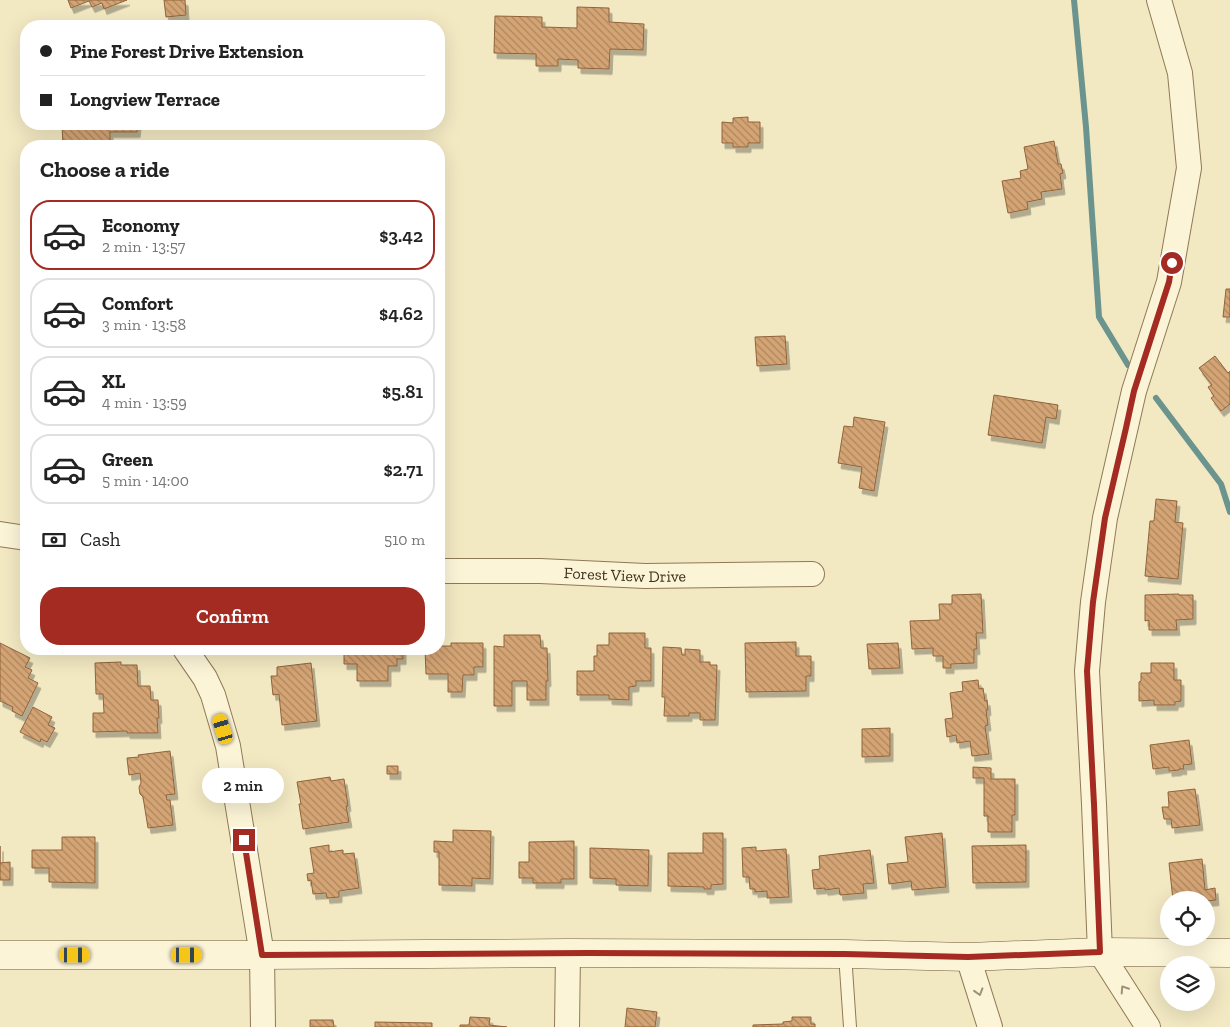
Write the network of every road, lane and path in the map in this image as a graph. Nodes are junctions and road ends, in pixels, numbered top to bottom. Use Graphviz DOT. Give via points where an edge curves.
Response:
graph roads {
  1 [pos="1160,0"];
  2 [pos="0,534"];
  3 [pos="20,537"];
  4 [pos="445,571"];
  5 [pos="812,574"];
  6 [pos="189,655"];
  7 [pos="1100,952"];
  8 [pos="568,953"];
  9 [pos="1230,953"];
  10 [pos="845,954"];
  11 [pos="0,955"];
  12 [pos="262,955"];
  13 [pos="968,957"];
  14 [pos="263,1027"];
  15 [pos="567,1027"];
  16 [pos="850,1027"];
  17 [pos="990,1027"];
  18 [pos="1148,1027"];
  1 -- 7 [label="street" via="1180,73 1189,168 1169,282 1134,391 1105,518 1093,602 1087,671"];
  2 -- 3 [label="street"];
  4 -- 5 [label="street, Forest View Drive" via="645,576"];
  6 -- 12 [label="street" via="213,695 228,746"];
  7 -- 9 [label="main road"];
  7 -- 13 [label="main road"];
  18 -- 7 [label="street, one-way"];
  8 -- 10 [label="main road"];
  8 -- 12 [label="main road"];
  8 -- 15 [label="street"];
  10 -- 13 [label="main road"];
  10 -- 16 [label="lane"];
  11 -- 12 [label="main road"];
  12 -- 14 [label="street"];
  13 -- 17 [label="street, one-way"];
}
